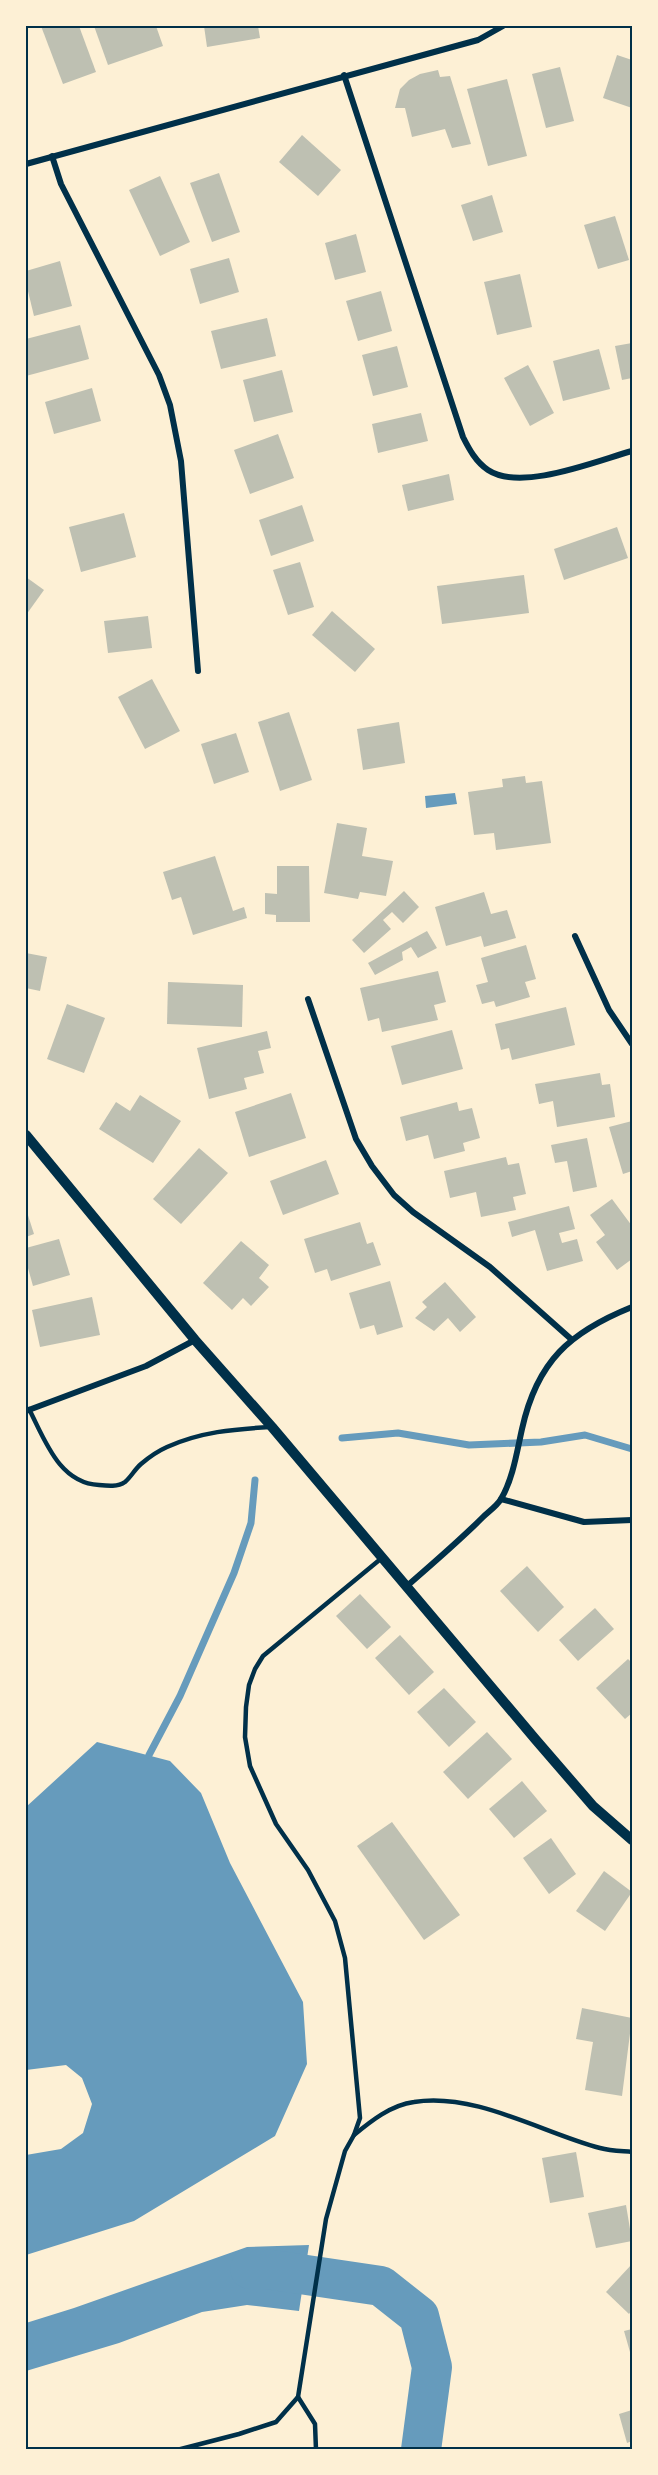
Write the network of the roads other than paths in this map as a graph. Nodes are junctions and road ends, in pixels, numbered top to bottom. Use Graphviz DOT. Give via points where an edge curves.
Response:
graph roads {
  1 [pos="503,26"];
  2 [pos="344,75"];
  3 [pos="52,156"];
  4 [pos="26,164"];
  5 [pos="633,451"];
  6 [pos="198,671"];
  7 [pos="574,936"];
  8 [pos="308,999"];
  9 [pos="633,1044"];
  10 [pos="26,1134"];
  11 [pos="633,1307"];
  12 [pos="195,1340"];
  13 [pos="571,1340"];
  14 [pos="27,1410"];
  15 [pos="272,1427"];
  16 [pos="501,1499"];
  17 [pos="633,1520"];
  18 [pos="383,1557"];
  19 [pos="407,1586"];
  20 [pos="633,1840"];
  21 [pos="354,2135"];
  22 [pos="633,2152"];
  23 [pos="298,2397"];
  24 [pos="177,2450"];
  25 [pos="316,2450"];
  1 -- 2 [label="street" via="478,40"];
  2 -- 3 [label="street"];
  2 -- 5 [label="street" via="472,455 489,471 512,478 535,478"];
  3 -- 4 [label="street"];
  3 -- 6 [label="street" via="61,184 159,375 170,405 181,461"];
  7 -- 9 [label="street" via="609,1010"];
  8 -- 13 [label="street" via="356,1139 394,1195 490,1268"];
  10 -- 12 [label="street"];
  11 -- 13 [label="street" via="603,1319"];
  12 -- 14 [label="street" via="146,1366"];
  12 -- 15 [label="street"];
  13 -- 16 [label="street" via="551,1360 536,1385"];
  14 -- 15 [label="lane" via="65,1472 87,1484 114,1486 126,1482 141,1464 164,1448 186,1439 222,1430"];
  15 -- 18 [label="street"];
  16 -- 17 [label="street" via="584,1522"];
  16 -- 19 [label="street"];
  18 -- 19 [label="street"];
  18 -- 21 [label="lane" via="263,1656 249,1685 246,1707 245,1737 250,1766 276,1824 308,1870 335,1921 345,1958 360,2118"];
  19 -- 20 [label="street" via="586,1798"];
  21 -- 22 [label="lane" via="379,2116 412,2102 437,2101 466,2105 602,2148"];
  21 -- 23 [label="lane" via="345,2151 326,2219"];
  23 -- 24 [label="lane" via="276,2422"];
  23 -- 25 [label="lane" via="315,2424"];
}
